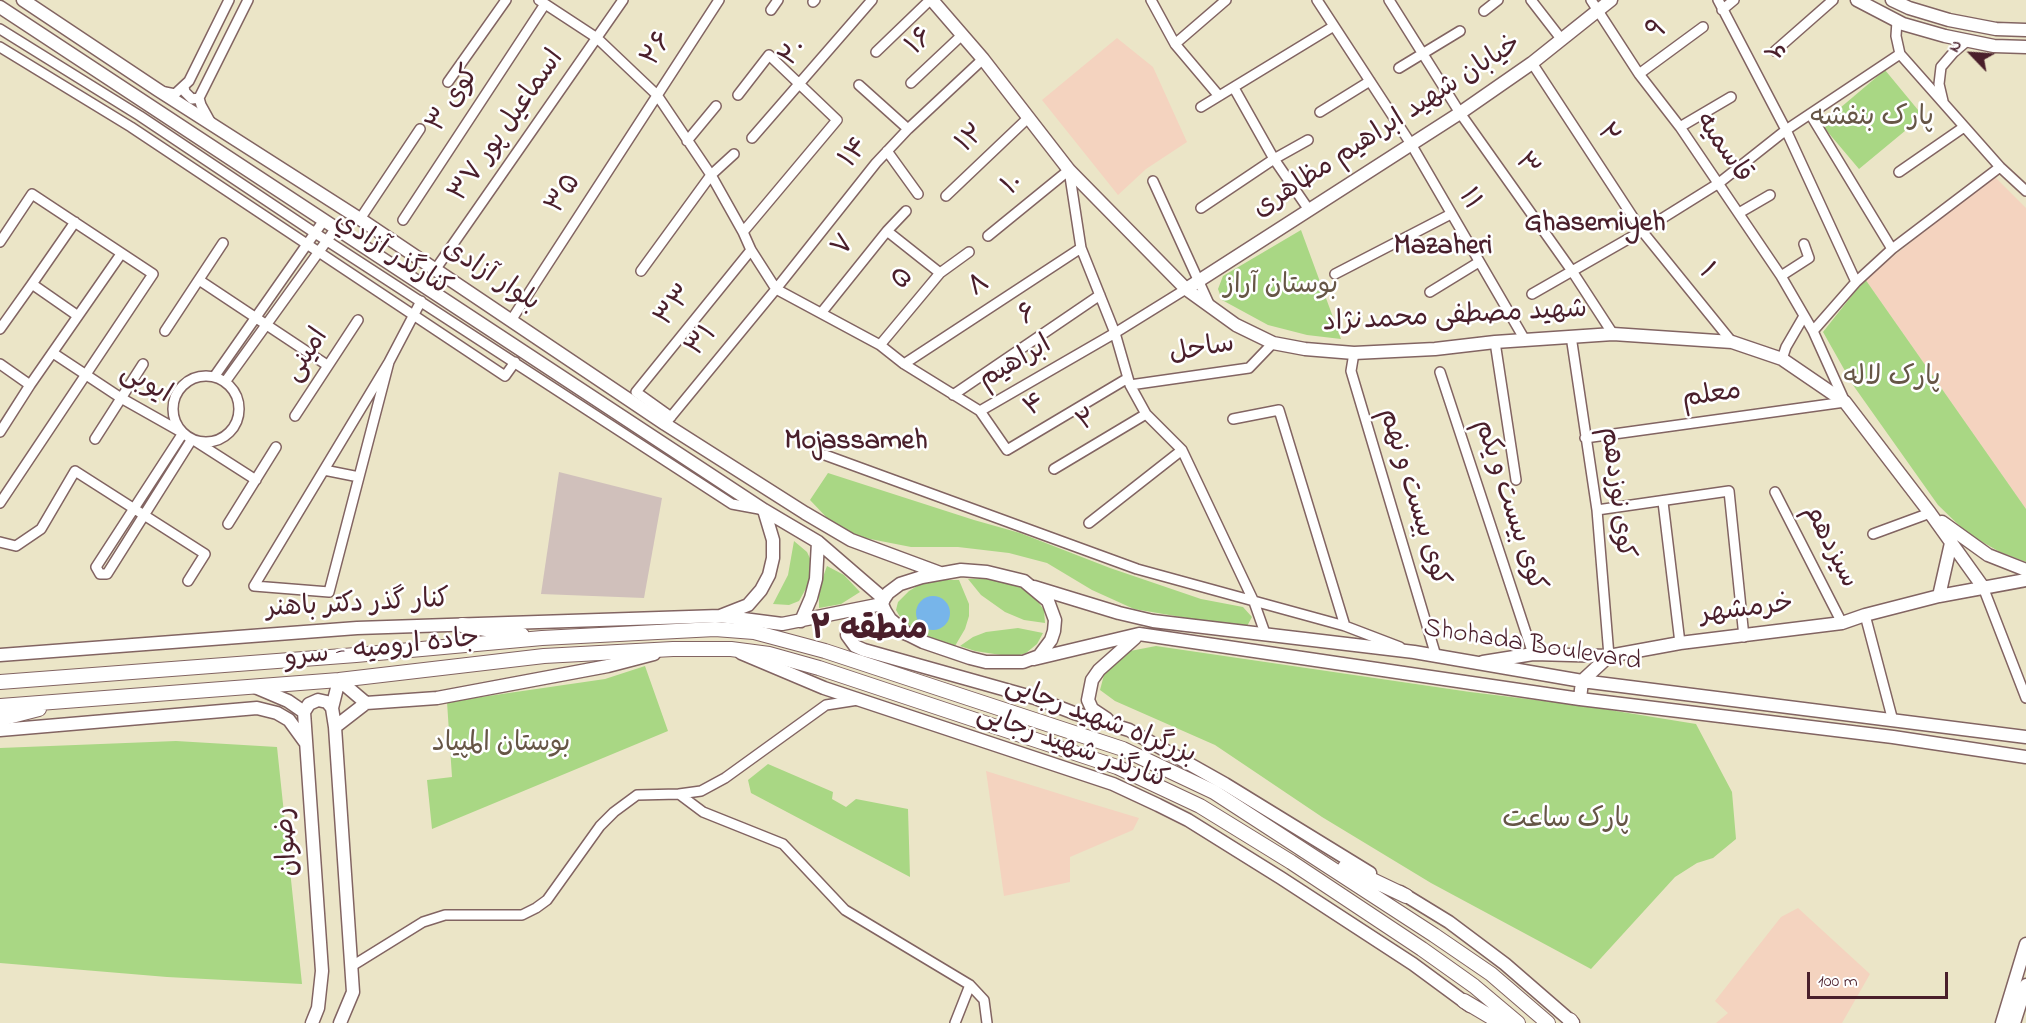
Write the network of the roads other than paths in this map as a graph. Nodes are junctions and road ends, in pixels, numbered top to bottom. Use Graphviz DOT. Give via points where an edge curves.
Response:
graph roads {
  1 [pos="23,0"];
  2 [pos="229,0"];
  3 [pos="248,0"];
  4 [pos="506,0"];
  5 [pos="623,0"];
  6 [pos="719,0"];
  7 [pos="778,0"];
  8 [pos="872,0"];
  9 [pos="931,0"];
  10 [pos="1151,0"];
  11 [pos="1226,0"];
  12 [pos="1317,0"];
  13 [pos="1389,0"];
  14 [pos="1498,0"];
  15 [pos="1531,0"];
  16 [pos="1611,0"];
  17 [pos="1718,0"];
  18 [pos="1734,0"];
  19 [pos="1833,0"];
  20 [pos="1857,0"];
  21 [pos="542,2"];
  22 [pos="1898,3"];
  23 [pos="1595,5"];
  24 [pos="0,7"];
  25 [pos="771,10"];
  26 [pos="1722,10"];
  27 [pos="1484,11"];
  28 [pos="1897,21"];
  29 [pos="1334,26"];
  30 [pos="1703,27"];
  31 [pos="0,28"];
  32 [pos="2026,30"];
  33 [pos="1460,31"];
  34 [pos="962,35"];
  35 [pos="597,38"];
  36 [pos="1562,40"];
  37 [pos="1967,40"];
  38 [pos="24,44"];
  39 [pos="1174,44"];
  40 [pos="0,47"];
  41 [pos="2025,49"];
  42 [pos="1776,51"];
  43 [pos="876,52"];
  44 [pos="1423,53"];
  45 [pos="1900,54"];
  46 [pos="16,57"];
  47 [pos="983,59"];
  48 [pos="1532,63"];
  49 [pos="1399,68"];
  50 [pos="1640,74"];
  51 [pos="1370,81"];
  52 [pos="448,82"];
  53 [pos="911,83"];
  54 [pos="799,84"];
  55 [pos="859,85"];
  56 [pos="184,87"];
  57 [pos="1234,88"];
  58 [pos="158,90"];
  59 [pos="657,95"];
  60 [pos="738,95"];
  61 [pos="1218,96"];
  62 [pos="200,98"];
  63 [pos="1731,98"];
  64 [pos="1944,103"];
  65 [pos="716,106"];
  66 [pos="1201,107"];
  67 [pos="1320,112"];
  68 [pos="1460,113"];
  69 [pos="1810,114"];
  70 [pos="1028,118"];
  71 [pos="212,125"];
  72 [pos="1680,127"];
  73 [pos="1964,128"];
  74 [pos="420,129"];
  75 [pos="908,129"];
  76 [pos="1786,130"];
  77 [pos="752,138"];
  78 [pos="1308,140"];
  79 [pos="687,141"];
  80 [pos="1411,144"];
  81 [pos="887,151"];
  82 [pos="734,154"];
  83 [pos="1274,159"];
  84 [pos="2000,167"];
  85 [pos="1069,170"];
  86 [pos="1899,172"];
  87 [pos="711,175"];
  88 [pos="1153,181"];
  89 [pos="1719,183"];
  90 [pos="2026,191"];
  91 [pos="918,194"];
  92 [pos="1770,195"];
  93 [pos="946,196"];
  94 [pos="1201,208"];
  95 [pos="1309,210"];
  96 [pos="906,211"];
  97 [pos="1739,213"];
  98 [pos="1450,214"];
  99 [pos="360,219"];
  100 [pos="324,220"];
  101 [pos="403,220"];
  102 [pos="75,222"];
  103 [pos="336,228"];
  104 [pos="887,231"];
  105 [pos="1642,231"];
  106 [pos="743,232"];
  107 [pos="315,233"];
  108 [pos="988,236"];
  109 [pos="327,240"];
  110 [pos="0,242"];
  111 [pos="223,243"];
  112 [pos="1804,244"];
  113 [pos="307,245"];
  114 [pos="1081,248"];
  115 [pos="1892,249"];
  116 [pos="751,250"];
  117 [pos="969,252"];
  118 [pos="320,253"];
  119 [pos="121,254"];
  120 [pos="1479,262"];
  121 [pos="435,270"];
  122 [pos="641,271"];
  123 [pos="1572,271"];
  124 [pos="940,273"];
  125 [pos="1335,274"];
  126 [pos="1781,276"];
  127 [pos="199,280"];
  128 [pos="1198,280"];
  129 [pos="1856,282"];
  130 [pos="32,284"];
  131 [pos="1185,289"];
  132 [pos="776,290"];
  133 [pos="1430,292"];
  134 [pos="1532,294"];
  135 [pos="1100,295"];
  136 [pos="421,301"];
  137 [pos="1211,308"];
  138 [pos="822,312"];
  139 [pos="413,314"];
  140 [pos="78,316"];
  141 [pos="1804,316"];
  142 [pos="256,318"];
  143 [pos="512,319"];
  144 [pos="358,321"];
  145 [pos="266,324"];
  146 [pos="0,329"];
  147 [pos="165,331"];
  148 [pos="1813,331"];
  149 [pos="1115,333"];
  150 [pos="1613,334"];
  151 [pos="1571,336"];
  152 [pos="1526,339"];
  153 [pos="1495,342"];
  154 [pos="1732,342"];
  155 [pos="1273,343"];
  156 [pos="880,345"];
  157 [pos="53,353"];
  158 [pos="1353,353"];
  159 [pos="1782,359"];
  160 [pos="389,362"];
  161 [pos="515,362"];
  162 [pos="0,364"];
  163 [pos="143,364"];
  164 [pos="904,364"];
  165 [pos="327,365"];
  166 [pos="1440,372"];
  167 [pos="86,375"];
  168 [pos="214,377"];
  169 [pos="225,382"];
  170 [pos="1129,382"];
  171 [pos="30,385"];
  172 [pos="953,395"];
  173 [pos="121,398"];
  174 [pos="1845,402"];
  175 [pos="980,411"];
  176 [pos="1146,414"];
  177 [pos="296,416"];
  178 [pos="1233,419"];
  179 [pos="668,421"];
  180 [pos="0,432"];
  181 [pos="183,433"];
  182 [pos="1585,438"];
  183 [pos="96,439"];
  184 [pos="192,439"];
  185 [pos="276,447"];
  186 [pos="1182,450"];
  187 [pos="825,455"];
  188 [pos="1054,469"];
  189 [pos="324,470"];
  190 [pos="359,477"];
  191 [pos="256,480"];
  192 [pos="1516,480"];
  193 [pos="1775,492"];
  194 [pos="1663,502"];
  195 [pos="0,503"];
  196 [pos="135,509"];
  197 [pos="764,510"];
  198 [pos="1597,510"];
  199 [pos="1930,513"];
  200 [pos="144,516"];
  201 [pos="1089,523"];
  202 [pos="228,524"];
  203 [pos="1874,534"];
  204 [pos="0,542"];
  205 [pos="818,542"];
  206 [pos="1951,543"];
  207 [pos="2026,570"];
  208 [pos="940,573"];
  209 [pos="2026,580"];
  210 [pos="188,581"];
  211 [pos="1034,587"];
  212 [pos="1983,587"];
  213 [pos="1939,596"];
  214 [pos="883,601"];
  215 [pos="1254,602"];
  216 [pos="1865,615"];
  217 [pos="801,621"];
  218 [pos="717,623"];
  219 [pos="1842,623"];
  220 [pos="462,625"];
  221 [pos="1345,626"];
  222 [pos="1265,633"];
  223 [pos="1139,634"];
  224 [pos="847,635"];
  225 [pos="909,635"];
  226 [pos="1744,637"];
  227 [pos="542,638"];
  228 [pos="1680,643"];
  229 [pos="673,649"];
  230 [pos="731,649"];
  231 [pos="1414,652"];
  232 [pos="769,654"];
  233 [pos="1533,654"];
  234 [pos="0,655"];
  235 [pos="1436,656"];
  236 [pos="1609,656"];
  237 [pos="1034,659"];
  238 [pos="1471,663"];
  239 [pos="339,680"];
  240 [pos="1582,681"];
  241 [pos="0,682"];
  242 [pos="255,687"];
  243 [pos="824,688"];
  244 [pos="2026,698"];
  245 [pos="1580,699"];
  246 [pos="858,700"];
  247 [pos="71,701"];
  248 [pos="366,703"];
  249 [pos="826,705"];
  250 [pos="0,706"];
  251 [pos="332,708"];
  252 [pos="304,712"];
  253 [pos="0,719"];
  254 [pos="1893,721"];
  255 [pos="335,726"];
  256 [pos="0,730"];
  257 [pos="1130,730"];
  258 [pos="2026,737"];
  259 [pos="305,743"];
  260 [pos="2026,757"];
  261 [pos="679,794"];
  262 [pos="1301,847"];
  263 [pos="1406,896"];
  264 [pos="2026,945"];
  265 [pos="352,966"];
  266 [pos="970,985"];
  267 [pos="2026,985"];
  268 [pos="1464,1001"];
  269 [pos="1572,1022"];
  270 [pos="312,1023"];
  271 [pos="340,1023"];
  272 [pos="955,1023"];
  273 [pos="987,1023"];
  274 [pos="1490,1023"];
  275 [pos="1501,1023"];
  276 [pos="1518,1023"];
  277 [pos="1548,1023"];
  278 [pos="2002,1023"];
  279 [pos="2014,1023"];
  1 -- 58 [label="main road, بلوار آزادی"];
  2 -- 56 [label="street"];
  3 -- 62 [label="street"];
  4 -- 52 [label="street"];
  5 -- 35 [label="street, اسماعیل پور ۳۷"];
  6 -- 59 [label="street, ۲۶"];
  7 -- 25 [label="street"];
  8 -- 54 [label="street, ۲۰"];
  9 -- 34 [label="main road, شهید مصطفی محمدنژاد"];
  9 -- 43 [label="street"];
  10 -- 39 [label="street"];
  11 -- 39 [label="street"];
  12 -- 29 [label="street, ۱۱"];
  13 -- 44 [label="street"];
  14 -- 27 [label="street"];
  15 -- 36 [label="street"];
  16 -- 23 [label="main road, خیابان شهید ابراهیم مظاهری"];
  17 -- 26 [label="street, ۶"];
  18 -- 26 [label="street"];
  19 -- 42 [label="street"];
  20 -- 28 [label="main road"];
  21 -- 35 [label="street"];
  21 -- 101 [label="street, کوی ۳"];
  22 -- 28 [label="main road"];
  22 -- 32 [label="main road" via="1949,20"];
  23 -- 36 [label="main road, خیابان شهید ابراهیم مظاهری"];
  23 -- 50 [label="street, قاسمیه"];
  24 -- 100 [label="main road, بلوار آزادی"];
  26 -- 76 [label="street, ۶"];
  28 -- 37 [label="main road"];
  28 -- 45 [label="street"];
  29 -- 51 [label="street, ۱۱"];
  29 -- 57 [label="street"];
  30 -- 50 [label="street, ۹"];
  31 -- 38 [label="street, کنارگذر آزادي"];
  33 -- 44 [label="street"];
  34 -- 47 [label="main road, شهید مصطفی محمدنژاد"];
  34 -- 53 [label="street, ۱۶"];
  35 -- 59 [label="street"];
  35 -- 121 [label="street, اسماعیل پور ۳۷"];
  36 -- 48 [label="main road, خیابان شهید ابراهیم مظاهری"];
  37 -- 41 [label="main road"];
  37 -- 64 [label="street" via="1941,67 1939,84"];
  38 -- 46 [label="street"];
  38 -- 107 [label="street, کنارگذر آزادي" via="141,116"];
  39 -- 61 [label="street"];
  40 -- 46 [label="street"];
  44 -- 49 [label="street"];
  44 -- 68 [label="street"];
  45 -- 64 [label="street"];
  45 -- 69 [label="street"];
  46 -- 113 [label="street" via="131,127"];
  47 -- 70 [label="main road, شهید مصطفی محمدنژاد"];
  47 -- 75 [label="street, ۱۴"];
  48 -- 68 [label="main road, خیابان شهید ابراهیم مظاهری"];
  48 -- 105 [label="street, ۲"];
  50 -- 72 [label="street, قاسمیه"];
  51 -- 67 [label="street"];
  51 -- 80 [label="street, ۱۱"];
  54 -- 60 [label="street" via="769,55"];
  54 -- 77 [label="street, ۲۰"];
  54 -- 106 [label="street" via="837,120"];
  55 -- 75 [label="street"];
  56 -- 58 [label="street" via="175,94"];
  56 -- 62 [label="street" via="188,96"];
  57 -- 61 [label="street"];
  57 -- 83 [label="street"];
  58 -- 71 [label="main road, بلوار آزادی"];
  59 -- 79 [label="street"];
  59 -- 143 [label="street, ۳۵"];
  61 -- 66 [label="street"];
  62 -- 71 [label="street"];
  63 -- 72 [label="street"];
  64 -- 73 [label="street"];
  65 -- 79 [label="street"];
  68 -- 80 [label="main road, خیابان شهید ابراهیم مظاهری"];
  68 -- 123 [label="street, ۳"];
  69 -- 76 [label="street"];
  69 -- 115 [label="street"];
  70 -- 85 [label="main road, شهید مصطفی محمدنژاد"];
  70 -- 93 [label="street, ۱۲"];
  71 -- 99 [label="main road, بلوار آزادی"];
  72 -- 89 [label="street, قاسمیه"];
  73 -- 84 [label="street"];
  73 -- 86 [label="street"];
  74 -- 99 [label="street"];
  75 -- 81 [label="street, ۱۴"];
  76 -- 89 [label="street"];
  76 -- 129 [label="street, ۶"];
  78 -- 83 [label="street"];
  79 -- 87 [label="street"];
  80 -- 95 [label="main road, خیابان شهید ابراهیم مظاهری"];
  80 -- 98 [label="street, ۱۱"];
  81 -- 91 [label="street"];
  81 -- 132 [label="street, ۱۴"];
  82 -- 87 [label="street"];
  83 -- 94 [label="street"];
  83 -- 95 [label="street"];
  84 -- 90 [label="street"];
  84 -- 115 [label="street"];
  85 -- 108 [label="street, ۱۰"];
  85 -- 114 [label="street"];
  85 -- 131 [label="main road, شهید مصطفی محمدنژاد"];
  87 -- 106 [label="street"];
  87 -- 122 [label="street"];
  88 -- 128 [label="street"];
  89 -- 97 [label="street, قاسمیه"];
  89 -- 105 [label="street"];
  92 -- 97 [label="street"];
  95 -- 128 [label="main road, خیابان شهید ابراهیم مظاهری"];
  96 -- 104 [label="street, ۷"];
  97 -- 126 [label="street, قاسمیه"];
  98 -- 120 [label="street, ۱۱"];
  98 -- 125 [label="street"];
  99 -- 121 [label="main road, بلوار آزادی"];
  100 -- 103 [label="main road, بلوار آزادی"];
  100 -- 107 [label="street"];
  102 -- 110 [label="street" via="32,194"];
  102 -- 119 [label="street"];
  102 -- 130 [label="street"];
  103 -- 109 [label="street"];
  103 -- 197 [label="main road, بلوار آزادی"];
  104 -- 124 [label="street"];
  104 -- 138 [label="street, ۷"];
  105 -- 123 [label="street"];
  105 -- 154 [label="street, ۱"];
  106 -- 116 [label="street"];
  107 -- 109 [label="street, کنارگذر آزادي"];
  107 -- 113 [label="street"];
  109 -- 118 [label="street"];
  109 -- 136 [label="street, کنارگذر آزادي"];
  111 -- 127 [label="street"];
  112 -- 126 [label="street" via="1809,258"];
  113 -- 118 [label="street"];
  113 -- 142 [label="street"];
  114 -- 135 [label="street"];
  114 -- 164 [label="street, ۸"];
  115 -- 129 [label="street"];
  116 -- 132 [label="street"];
  116 -- 179 [label="street, ۳۳" via="636,392"];
  117 -- 124 [label="street, ۵"];
  118 -- 139 [label="street"];
  118 -- 145 [label="street"];
  119 -- 140 [label="street"];
  119 -- 167 [label="street" via="153,274"];
  120 -- 133 [label="street"];
  120 -- 152 [label="street, ۱۱"];
  121 -- 143 [label="main road, بلوار آزادی"];
  123 -- 134 [label="street"];
  123 -- 150 [label="street, ۳"];
  124 -- 156 [label="street, ۵"];
  126 -- 141 [label="street, قاسمیه"];
  127 -- 142 [label="street"];
  127 -- 147 [label="street"];
  128 -- 131 [label="main road, خیابان شهید ابراهیم مظاهری"];
  128 -- 137 [label="street"];
  129 -- 148 [label="street"];
  130 -- 140 [label="street"];
  130 -- 146 [label="street"];
  131 -- 137 [label="main road, شهید مصطفی محمدنژاد"];
  131 -- 149 [label="street, ابراهیم"];
  132 -- 138 [label="street, ابراهیم"];
  132 -- 179 [label="street, ۳۱"];
  135 -- 149 [label="street"];
  135 -- 172 [label="street, ۶"];
  136 -- 139 [label="street"];
  136 -- 161 [label="street, کنارگذر آزادي"];
  137 -- 155 [label="main road, شهید مصطفی محمدنژاد"];
  138 -- 156 [label="street, ابراهیم"];
  139 -- 160 [label="street"];
  139 -- 161 [label="street" via="505,376"];
  140 -- 157 [label="street"];
  141 -- 148 [label="street, قاسمیه"];
  141 -- 159 [label="street"];
  142 -- 145 [label="street"];
  142 -- 168 [label="street"];
  143 -- 179 [label="main road, بلوار آزادی"];
  144 -- 165 [label="street, امینی"];
  145 -- 165 [label="street"];
  145 -- 169 [label="street"];
  148 -- 174 [label="street, قاسمیه"];
  149 -- 170 [label="street"];
  149 -- 175 [label="street, ابراهیم"];
  150 -- 151 [label="main road, شهید مصطفی محمدنژاد"];
  150 -- 154 [label="main road, شهید مصطفی محمدنژاد"];
  151 -- 152 [label="main road, شهید مصطفی محمدنژاد"];
  151 -- 182 [label="street, کوی نوزدهم"];
  152 -- 153 [label="main road, شهید مصطفی محمدنژاد"];
  153 -- 158 [label="main road, شهید مصطفی محمدنژاد"];
  153 -- 192 [label="street"];
  154 -- 159 [label="main road, شهید مصطفی محمدنژاد"];
  155 -- 158 [label="main road, شهید مصطفی محمدنژاد"];
  155 -- 170 [label="street, ساحل" via="1249,368"];
  156 -- 164 [label="street, ابراهیم"];
  157 -- 167 [label="street, ایوبی"];
  157 -- 171 [label="street"];
  158 -- 235 [label="street, کوی بیست و نهم" via="1351,371"];
  159 -- 174 [label="main road, شهید مصطفی محمدنژاد"];
  160 -- 189 [label="street"];
  160 -- 190 [label="street"];
  161 -- 197 [label="street, کنارگذر آزادي" via="732,504"];
  162 -- 171 [label="street"];
  163 -- 173 [label="street"];
  164 -- 172 [label="street, ابراهیم"];
  165 -- 177 [label="street, امینی"];
  166 -- 233 [label="street, کوی بیست و یکم"];
  167 -- 173 [label="street, ایوبی"];
  167 -- 195 [label="street"];
  168 -- 169 [label="street"];
  168 -- 181 [label="street" via="193,378 177,393 173,414"];
  169 -- 184 [label="street" via="237,399 237,421 223,437 213,441"];
  170 -- 175 [label="street, ۴" via="1007,450"];
  170 -- 176 [label="street"];
  171 -- 180 [label="street"];
  172 -- 175 [label="street, ابراهیم"];
  173 -- 181 [label="street, ایوبی"];
  173 -- 183 [label="street"];
  174 -- 182 [label="street, معلم"];
  174 -- 199 [label="main road, شهید مصطفی محمدنژاد"];
  176 -- 186 [label="street"];
  176 -- 188 [label="street, ۲"];
  178 -- 221 [label="street" via="1279,410"];
  179 -- 208 [label="main road, بلوار آزادی" via="851,540"];
  181 -- 184 [label="street"];
  181 -- 196 [label="street"];
  182 -- 198 [label="street, کوی نوزدهم"];
  184 -- 191 [label="street"];
  184 -- 200 [label="street"];
  185 -- 191 [label="street"];
  186 -- 201 [label="street"];
  186 -- 215 [label="street"];
  187 -- 215 [label="street" via="1137,569"];
  189 -- 190 [label="street"];
  189 -- 190 [label="street" via="254,586 329,592"];
  191 -- 202 [label="street"];
  193 -- 219 [label="street, سیزدهم"];
  194 -- 198 [label="street"];
  194 -- 226 [label="street" via="1729,491"];
  194 -- 228 [label="street"];
  196 -- 200 [label="street"];
  196 -- 200 [label="street" via="96,567 100,574 107,574"];
  196 -- 204 [label="street" via="75,471 41,529 16,546"];
  197 -- 205 [label="main road, بلوار آزادی"];
  197 -- 218 [label="main road" via="773,540 769,574 748,605"];
  198 -- 236 [label="street, کوی نوزدهم"];
  199 -- 203 [label="street"];
  199 -- 206 [label="main road, شهید مصطفی محمدنژاد"];
  199 -- 207 [label="main road" via="1988,555"];
  200 -- 210 [label="street" via="206,554"];
  205 -- 214 [label="main road, بلوار آزادی"];
  205 -- 217 [label="main road" via="816,579"];
  206 -- 212 [label="main road, شهید مصطفی محمدنژاد"];
  206 -- 213 [label="main road"];
  208 -- 211 [label="main road, Shohada Boulevard" via="987,572 1024,580"];
  208 -- 214 [label="main road" via="900,584"];
  209 -- 212 [label="main road, خرمشهر"];
  211 -- 222 [label="main road, Shohada Boulevard" via="1153,621"];
  211 -- 237 [label="main road" via="1048,601 1054,620 1051,640"];
  212 -- 213 [label="main road, خرمشهر"];
  212 -- 244 [label="street"];
  213 -- 216 [label="main road, خرمشهر"];
  214 -- 217 [label="main road"];
  214 -- 225 [label="main road, بلوار آزادی" via="890,619"];
  215 -- 221 [label="street"];
  215 -- 222 [label="street"];
  216 -- 219 [label="main road, خرمشهر"];
  216 -- 254 [label="street"];
  217 -- 218 [label="main road"];
  218 -- 220 [label="main road, کنار گذر دکتر باهنر"];
  218 -- 227 [label="highway, جاده ارومیه - سرو"];
  218 -- 262 [label="highway, بزرگراه شهید رجایی" via="825,651 1123,750 1214,792"];
  219 -- 226 [label="main road, خرمشهر"];
  220 -- 227 [label="highway"];
  220 -- 234 [label="main road, کنار گذر دکتر باهنر" via="357,628"];
  221 -- 231 [label="street"];
  222 -- 231 [label="main road, Shohada Boulevard"];
  223 -- 237 [label="main road, Shohada Boulevard"];
  223 -- 245 [label="main road, Shohada Boulevard"];
  223 -- 257 [label="main road" via="1099,670 1092,680 1088,700 1092,709"];
  224 -- 225 [label="main road, Shohada Boulevard" via="853,622 864,617"];
  224 -- 257 [label="main road, کنارگذر شهید رجایی" via="864,650 1035,698"];
  225 -- 237 [label="main road, Shohada Boulevard" via="986,662"];
  226 -- 228 [label="main road, خرمشهر"];
  227 -- 241 [label="highway, جاده ارومیه - سرو"];
  228 -- 236 [label="main road, خرمشهر"];
  229 -- 230 [label="highway, جاده ارومیه - سرو"];
  229 -- 239 [label="highway, جاده ارومیه - سرو" via="544,656"];
  229 -- 248 [label="main road" via="608,666 437,698"];
  230 -- 232 [label="highway, جاده ارومیه - سرو"];
  230 -- 243 [label="main road, کنارگذر شهید رجایی"];
  231 -- 235 [label="main road, Shohada Boulevard"];
  232 -- 276 [label="highway, بزرگراه شهید رجایی" via="1117,767 1200,806 1422,949"];
  233 -- 236 [label="main road, خرمشهر"];
  233 -- 238 [label="main road, خرمشهر"];
  235 -- 238 [label="main road, Shohada Boulevard"];
  236 -- 240 [label="main road"];
  238 -- 240 [label="main road, Shohada Boulevard"];
  239 -- 242 [label="highway, جاده ارومیه - سرو"];
  239 -- 248 [label="main road"];
  239 -- 251 [label="main road, رضوان"];
  240 -- 245 [label="main road"];
  240 -- 254 [label="main road, Shohada Boulevard"];
  242 -- 247 [label="highway, جاده ارومیه - سرو"];
  242 -- 252 [label="main road" via="288,700"];
  243 -- 246 [label="main road, کنارگذر شهید رجایی"];
  243 -- 249 [label="street"];
  245 -- 260 [label="main road, Shohada Boulevard"];
  246 -- 249 [label="street"];
  246 -- 268 [label="main road, کنارگذر شهید رجایی" via="1113,784 1158,805 1281,878"];
  247 -- 250 [label="highway, جاده ارومیه - سرو"];
  247 -- 253 [label="highway"];
  248 -- 255 [label="main road"];
  249 -- 261 [label="street" via="725,778 701,791"];
  251 -- 252 [label="main road" via="318,700"];
  251 -- 255 [label="main road, رضوان"];
  252 -- 259 [label="main road, رضوان"];
  254 -- 258 [label="main road, Shohada Boulevard"];
  255 -- 265 [label="main road, رضوان"];
  256 -- 259 [label="main road" via="257,708 289,720"];
  257 -- 263 [label="main road, کنارگذر شهید رجایی"];
  259 -- 270 [label="main road, رضوان" via="321,971 318,1008"];
  261 -- 265 [label="street" via="638,795 614,812 547,900 536,908 522,915 444,915 423,922"];
  261 -- 266 [label="street" via="702,812 783,844 845,910"];
  262 -- 263 [label="highway"];
  262 -- 277 [label="highway, بزرگراه شهید رجایی" via="1491,974"];
  263 -- 269 [label="main road, کنارگذر شهید رجایی" via="1505,964"];
  264 -- 278 [label="main road"];
  265 -- 271 [label="main road, رضوان" via="352,992"];
  266 -- 272 [label="street"];
  266 -- 273 [label="street" via="984,1000"];
  267 -- 279 [label="main road"];
  268 -- 274 [label="main road, کنارگذر شهید رجایی"];
  268 -- 275 [label="highway"];
}
